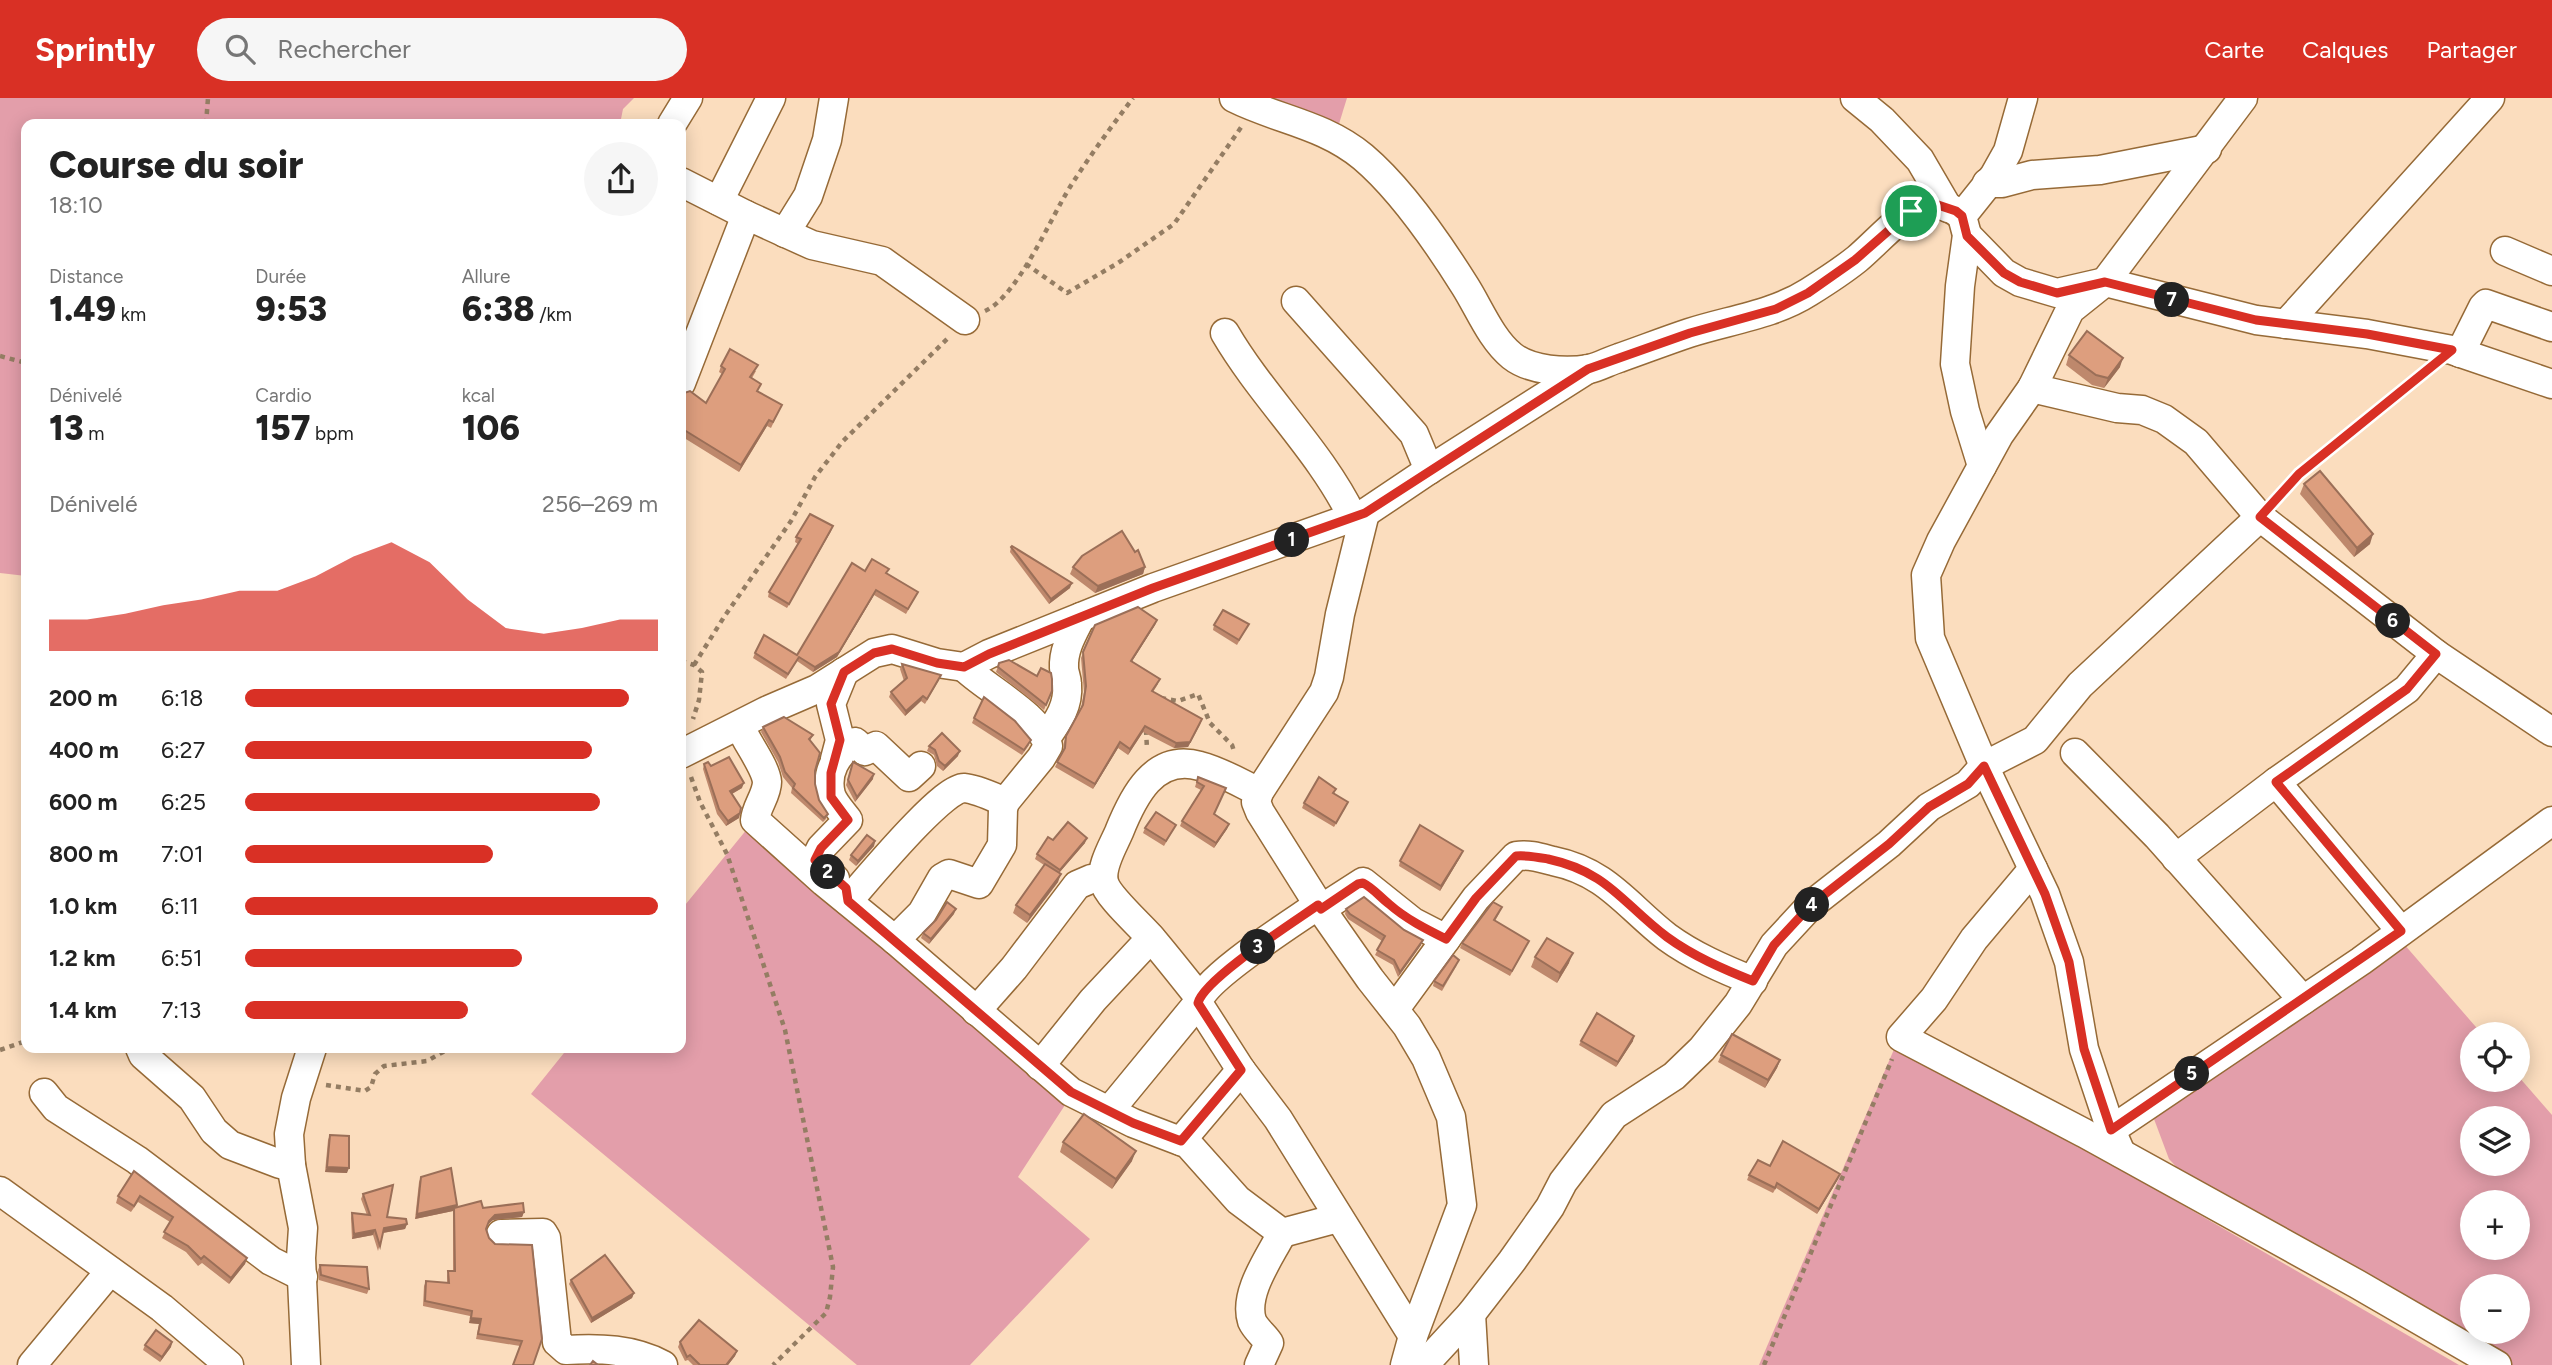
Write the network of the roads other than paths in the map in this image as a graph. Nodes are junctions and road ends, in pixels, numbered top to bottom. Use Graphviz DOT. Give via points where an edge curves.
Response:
graph roads {
  1 [pos="688,98"];
  2 [pos="771,98"];
  3 [pos="834,98"];
  4 [pos="1855,98"];
  5 [pos="2023,98"];
  6 [pos="2243,98"];
  7 [pos="2490,98"];
  8 [pos="1244,103"];
  9 [pos="675,119"];
  10 [pos="2207,149"];
  11 [pos="1987,183"];
  12 [pos="686,184"];
  13 [pos="719,201"];
  14 [pos="746,215"];
  15 [pos="1959,220"];
  16 [pos="785,233"];
  17 [pos="2505,251"];
  18 [pos="2552,271"];
  19 [pos="2105,282"];
  20 [pos="1296,301"];
  21 [pos="965,320"];
  22 [pos="2286,324"];
  23 [pos="2552,327"];
  24 [pos="1225,332"];
  25 [pos="2456,351"];
  26 [pos="1588,369"];
  27 [pos="686,370"];
  28 [pos="2552,384"];
  29 [pos="2032,388"];
  30 [pos="1982,466"];
  31 [pos="1429,470"];
  32 [pos="1359,515"];
  33 [pos="2260,517"];
  34 [pos="1082,617"];
  35 [pos="2436,654"];
  36 [pos="964,667"];
  37 [pos="844,672"];
  38 [pos="740,726"];
  39 [pos="2552,732"];
  40 [pos="1046,738"];
  41 [pos="686,752"];
  42 [pos="2075,753"];
  43 [pos="835,759"];
  44 [pos="921,765"];
  45 [pos="1984,766"];
  46 [pos="2276,782"];
  47 [pos="1253,789"];
  48 [pos="1005,802"];
  49 [pos="2552,821"];
  50 [pos="2176,858"];
  51 [pos="2033,869"];
  52 [pos="1103,877"];
  53 [pos="848,901"];
  54 [pos="1319,907"];
  55 [pos="2401,931"];
  56 [pos="1151,938"];
  57 [pos="1446,939"];
  58 [pos="895,940"];
  59 [pos="1753,981"];
  60 [pos="1198,1000"];
  61 [pos="2303,1000"];
  62 [pos="1395,1009"];
  63 [pos="976,1011"];
  64 [pos="142,1053"];
  65 [pos="310,1053"];
  66 [pos="1040,1066"];
  67 [pos="1241,1070"];
  68 [pos="44,1093"];
  69 [pos="1110,1110"];
  70 [pos="1181,1141"];
  71 [pos="2116,1141"];
  72 [pos="291,1164"];
  73 [pos="0,1191"];
  74 [pos="1338,1218"];
  75 [pos="1282,1233"];
  76 [pos="501,1234"];
  77 [pos="110,1271"];
  78 [pos="303,1278"];
  79 [pos="1471,1314"];
  80 [pos="1413,1336"];
  81 [pos="32,1365"];
  82 [pos="229,1365"];
  83 [pos="306,1365"];
  84 [pos="663,1365"];
  85 [pos="1259,1365"];
  86 [pos="1405,1365"];
  87 [pos="1424,1365"];
  88 [pos="1474,1365"];
  89 [pos="2497,1365"];
  1 -- 9 [label="street"];
  2 -- 13 [label="street"];
  3 -- 16 [label="street" via="827,139 808,196"];
  4 -- 15 [label="street" via="1920,160"];
  5 -- 11 [label="street" via="2008,151"];
  6 -- 10 [label="street"];
  7 -- 22 [label="street"];
  8 -- 26 [label="street" via="1322,130 1384,176 1511,355 1527,365 1554,370"];
  10 -- 11 [label="street" via="2100,170"];
  10 -- 19 [label="street"];
  11 -- 15 [label="street"];
  12 -- 13 [label="street"];
  13 -- 14 [label="street"];
  14 -- 16 [label="street"];
  14 -- 27 [label="street"];
  15 -- 19 [label="street" via="1988,260 2020,282 2057,293"];
  15 -- 26 [label="street" via="1932,203 1911,211 1855,260 1776,309"];
  15 -- 30 [label="street" via="1955,364"];
  16 -- 21 [label="street" via="835,252 882,261"];
  17 -- 18 [label="street"];
  19 -- 22 [label="street" via="2218,312"];
  19 -- 29 [label="street" via="2070,310"];
  20 -- 31 [label="street" via="1414,434"];
  22 -- 25 [label="street"];
  23 -- 25 [label="street" via="2486,304"];
  24 -- 32 [label="street"];
  25 -- 28 [label="street"];
  26 -- 31 [label="street"];
  29 -- 30 [label="street"];
  29 -- 33 [label="street" via="2142,410 2164,419 2196,442"];
  30 -- 45 [label="street" via="1926,575 1930,638"];
  31 -- 32 [label="street"];
  32 -- 34 [label="street"];
  32 -- 47 [label="street" via="1324,692"];
  33 -- 35 [label="street"];
  33 -- 45 [label="street" via="2080,685 2035,740"];
  34 -- 36 [label="street"];
  34 -- 40 [label="street" via="1068,642 1063,669 1067,703"];
  35 -- 39 [label="street"];
  35 -- 46 [label="street" via="2407,689"];
  36 -- 37 [label="street" via="892,649 874,653"];
  36 -- 40 [label="street" via="1014,703"];
  37 -- 38 [label="street"];
  37 -- 43 [label="street" via="831,704 840,740"];
  38 -- 41 [label="street"];
  38 -- 53 [label="street" via="766,775 767,786 755,820"];
  40 -- 48 [label="street" via="1048,746 1041,758"];
  42 -- 50 [label="street"];
  43 -- 44 [label="street" via="855,742 864,751 876,746 909,777"];
  43 -- 53 [label="street" via="831,797 848,820 815,860 846,888"];
  45 -- 51 [label="street"];
  45 -- 59 [label="street" via="1968,784 1929,807 1811,905 1774,945"];
  46 -- 50 [label="street"];
  46 -- 55 [label="street"];
  47 -- 52 [label="street" via="1200,766 1163,767 1132,801"];
  47 -- 54 [label="street" via="1260,812"];
  48 -- 53 [label="street" via="963,788 951,792 931,808"];
  48 -- 58 [label="street" via="1002,845 979,884 949,874 942,878 922,913"];
  49 -- 55 [label="street"];
  50 -- 61 [label="street"];
  51 -- 71 [label="street" via="2069,962 2084,1049"];
  51 -- 71 [label="street" via="1901,1037"];
  52 -- 56 [label="street" via="1106,889"];
  52 -- 63 [label="street" via="1077,885"];
  53 -- 58 [label="street"];
  54 -- 57 [label="street" via="1363,883 1413,922"];
  54 -- 60 [label="street" via="1249,954 1204,989"];
  54 -- 62 [label="street"];
  55 -- 61 [label="street"];
  56 -- 60 [label="street"];
  56 -- 66 [label="street"];
  57 -- 59 [label="street" via="1476,898 1516,856 1525,855 1565,863 1596,876 1667,937 1713,965"];
  57 -- 62 [label="street"];
  58 -- 63 [label="street"];
  59 -- 79 [label="street" via="1702,1049 1674,1076 1614,1115"];
  60 -- 67 [label="street"];
  60 -- 69 [label="street"];
  61 -- 71 [label="street"];
  62 -- 80 [label="street" via="1426,1058 1451,1117 1462,1205"];
  63 -- 66 [label="street"];
  64 -- 72 [label="street" via="192,1098 230,1145"];
  65 -- 72 [label="street" via="289,1134"];
  66 -- 69 [label="street" via="1071,1092"];
  67 -- 70 [label="street"];
  67 -- 74 [label="street" via="1278,1119"];
  68 -- 78 [label="street" via="55,1108 137,1160 271,1261"];
  69 -- 70 [label="street"];
  70 -- 75 [label="street" via="1238,1200"];
  71 -- 89 [label="street"];
  72 -- 78 [label="street" via="303,1228"];
  73 -- 77 [label="street"];
  74 -- 75 [label="street"];
  74 -- 80 [label="street"];
  75 -- 85 [label="street" via="1254,1289 1251,1319 1269,1343"];
  76 -- 84 [label="street" via="543,1233 546,1238 556,1342 561,1348 620,1350"];
  77 -- 81 [label="street"];
  77 -- 82 [label="street"];
  78 -- 83 [label="street"];
  79 -- 87 [label="street"];
  79 -- 88 [label="street"];
  80 -- 86 [label="street"];
}
